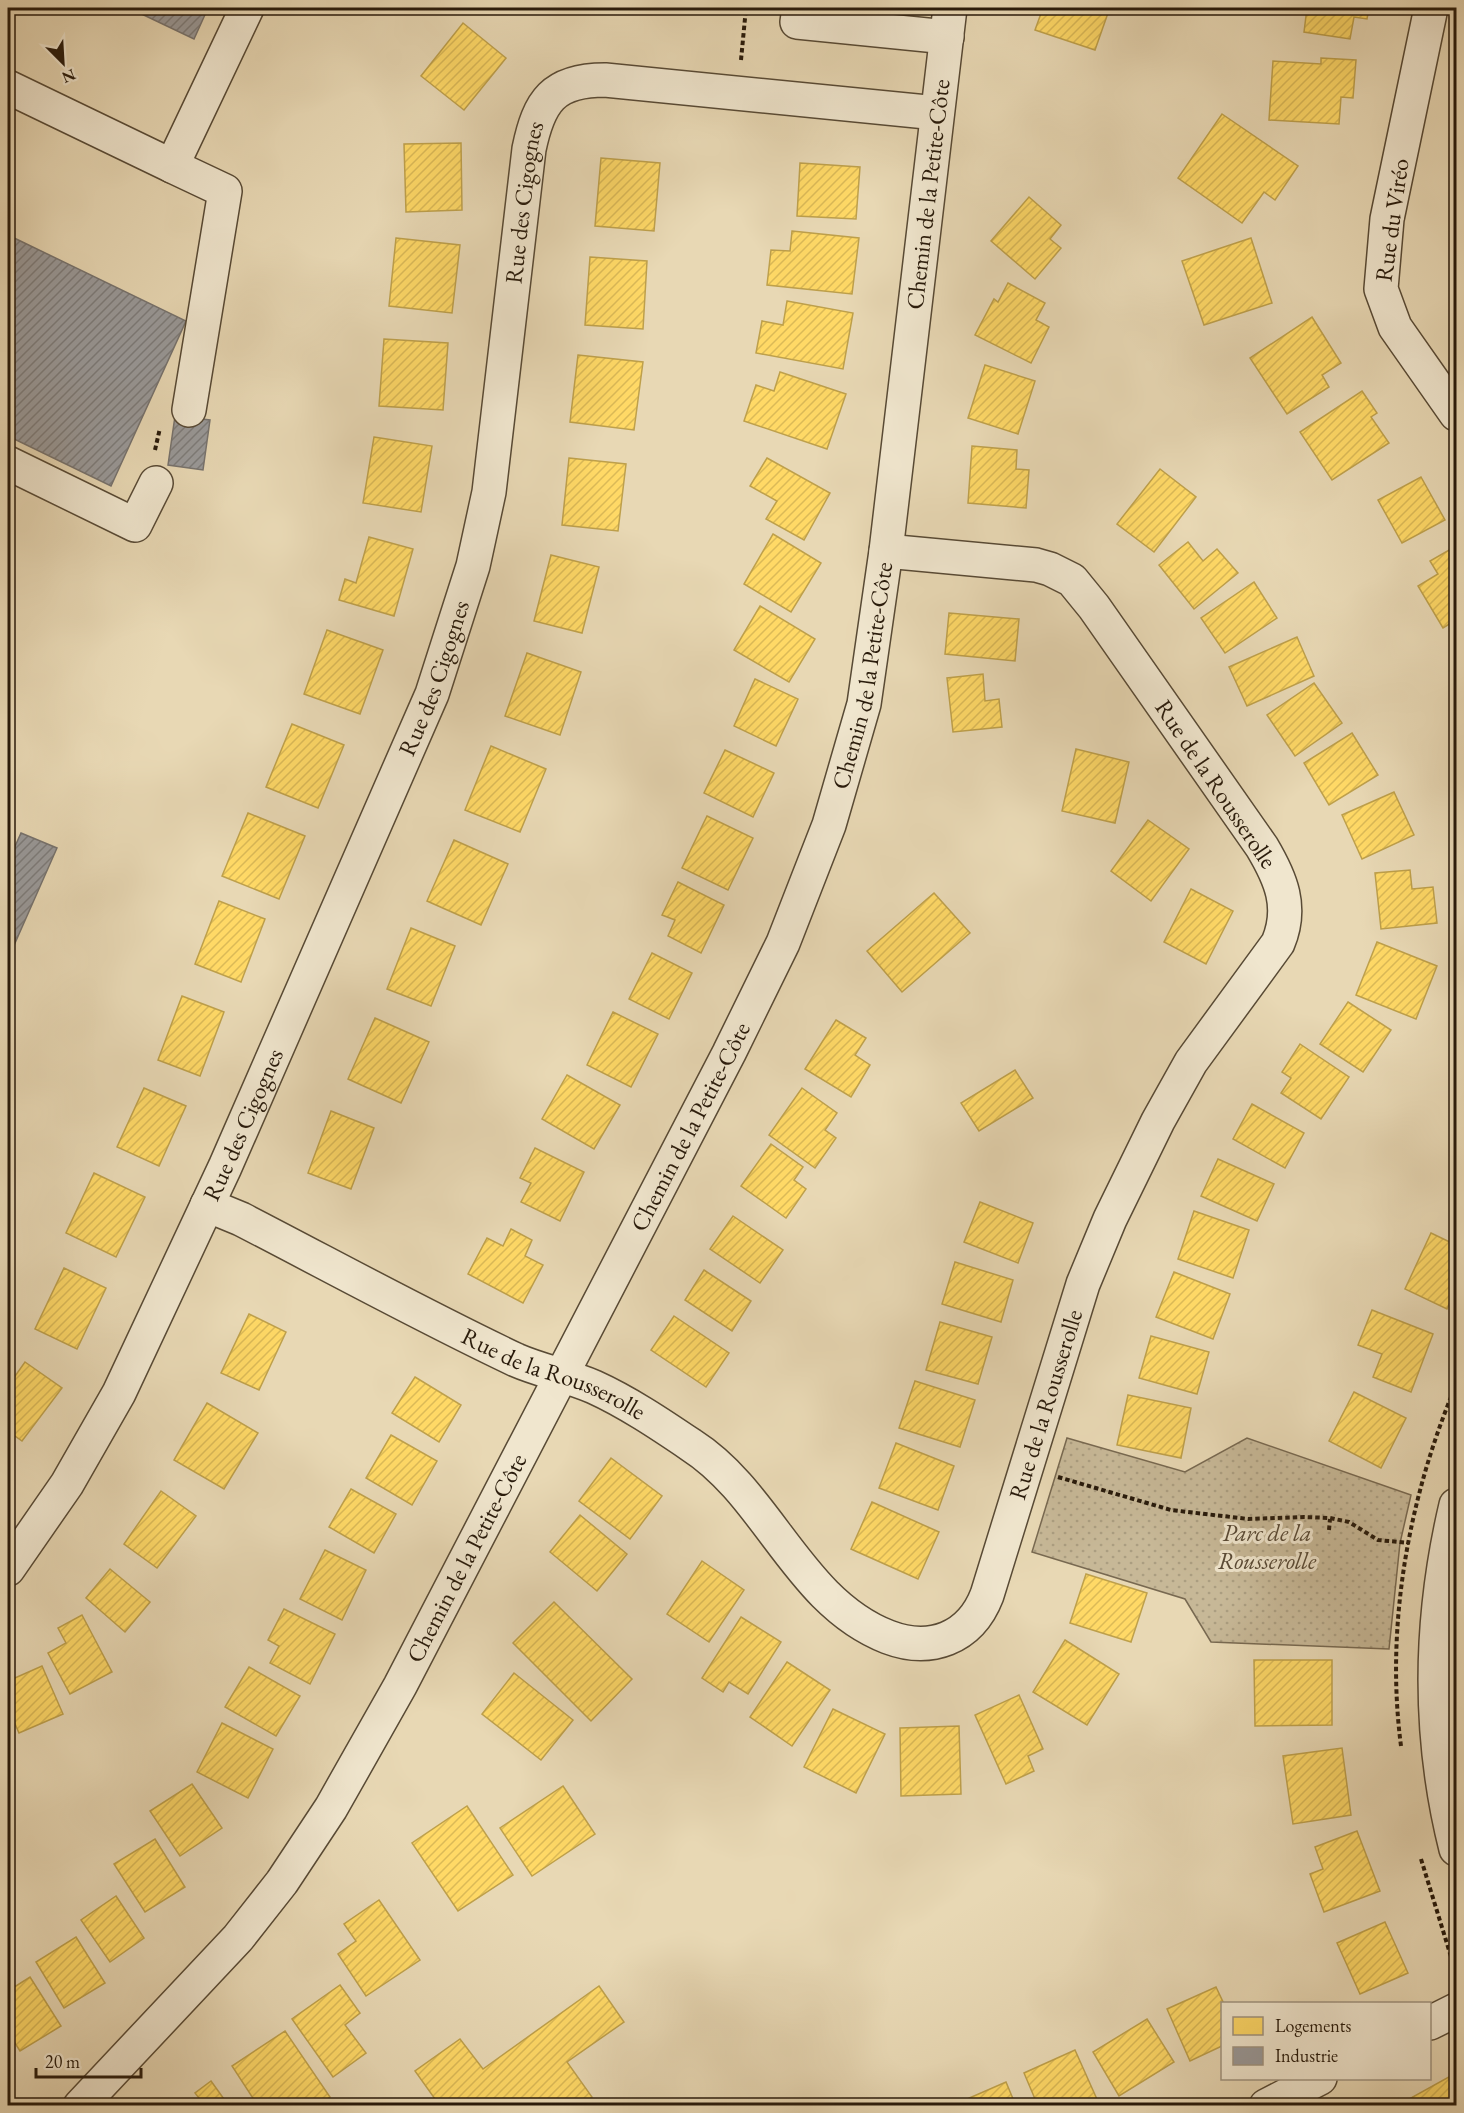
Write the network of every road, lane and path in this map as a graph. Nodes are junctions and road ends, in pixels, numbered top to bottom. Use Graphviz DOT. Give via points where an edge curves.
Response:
graph roads {
  1 [pos="247,8"];
  2 [pos="746,8"];
  3 [pos="799,8"];
  4 [pos="1431,8"];
  5 [pos="949,22"];
  6 [pos="740,67"];
  7 [pos="8,87"];
  8 [pos="938,113"];
  9 [pos="172,166"];
  10 [pos="189,410"];
  11 [pos="1456,414"];
  12 [pos="8,463"];
  13 [pos="156,483"];
  14 [pos="886,551"];
  15 [pos="207,1205"];
  16 [pos="560,1376"];
  17 [pos="1053,1476"];
  18 [pos="1456,1505"];
  19 [pos="1330,1518"];
  20 [pos="1329,1530"];
  21 [pos="1409,1543"];
  22 [pos="8,1569"];
  23 [pos="1456,1849"];
  24 [pos="1456,2010"];
  25 [pos="1431,2022"];
  26 [pos="1318,2080"];
  27 [pos="80,2106"];
  28 [pos="1266,2106"];
  1 -- 9 [label="street"];
  2 -- 6 [label="path"];
  3 -- 5 [label="street" via="797,22"];
  4 -- 11 [label="street, Rue du Viréo" via="1388,219 1381,289 1395,327"];
  5 -- 8 [label="street, Chemin de la Petite-Côte"];
  7 -- 9 [label="street"];
  8 -- 14 [label="street, Chemin de la Petite-Côte"];
  8 -- 15 [label="street, Rue des Cigognes" via="605,80 570,83 544,106 529,149 489,492 464,597 406,758"];
  9 -- 10 [label="street" via="225,191"];
  12 -- 13 [label="street" via="135,525"];
  14 -- 16 [label="street, Chemin de la Petite-Côte" via="860,719 829,825 805,889 769,974"];
  14 -- 16 [label="street, Rue de la Rousserolle" via="1036,565 1072,580 1272,865 1286,907 1282,931 1270,956 1191,1062 1125,1185 1083,1284 987,1595 975,1619 956,1635 936,1643 911,1644 865,1625 824,1593 738,1484 709,1458 610,1394"];
  15 -- 16 [label="street, Rue de la Rousserolle" via="514,1359"];
  15 -- 22 [label="street, Rue des Cigognes" via="105,1422"];
  16 -- 27 [label="street, Chemin de la Petite-Côte" via="400,1686 314,1836 238,1938"];
  17 -- 19 [label="path" via="1171,1510 1248,1519 1304,1514"];
  18 -- 23 [label="street" via="1437,1609 1433,1699 1438,1758"];
  19 -- 20 [label="path"];
  19 -- 21 [label="path" via="1349,1522 1378,1540"];
  24 -- 25 [label="street"];
  26 -- 28 [label="street"];
}
